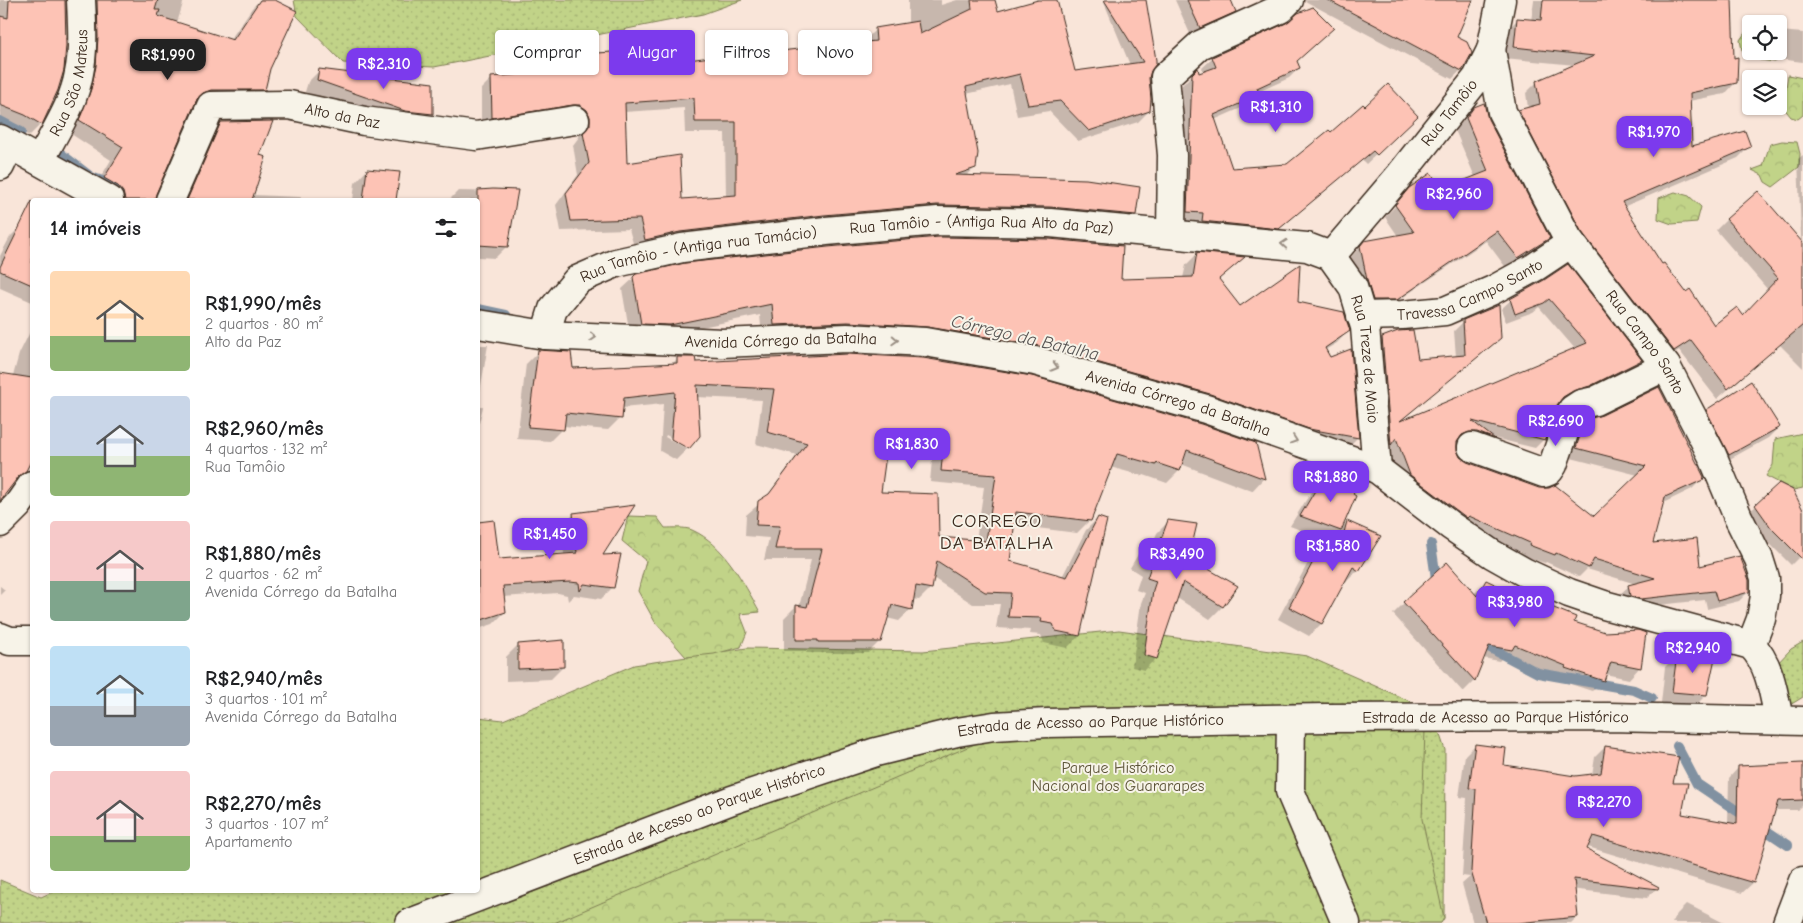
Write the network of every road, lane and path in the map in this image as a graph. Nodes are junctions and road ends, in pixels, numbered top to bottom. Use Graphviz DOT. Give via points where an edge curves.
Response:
graph roads {
  1 [pos="81,0"];
  2 [pos="1289,0"];
  3 [pos="1496,1"];
  4 [pos="1491,50"];
  5 [pos="575,120"];
  6 [pos="3,150"];
  7 [pos="40,161"];
  8 [pos="105,198"];
  9 [pos="171,198"];
  10 [pos="826,231"];
  11 [pos="1171,234"];
  12 [pos="1571,243"];
  13 [pos="1331,256"];
  14 [pos="1362,316"];
  15 [pos="480,324"];
  16 [pos="545,335"];
  17 [pos="1666,366"];
  18 [pos="1472,448"];
  19 [pos="1377,469"];
  20 [pos="30,488"];
  21 [pos="0,523"];
  22 [pos="0,637"];
  23 [pos="30,641"];
  24 [pos="1750,645"];
  25 [pos="1793,718"];
  26 [pos="1290,719"];
  27 [pos="1803,881"];
  28 [pos="410,923"];
  29 [pos="1346,923"];
  30 [pos="1787,923"];
  1 -- 7 [label="street, Rua São Mateus" via="79,74 72,99"];
  2 -- 11 [label="street" via="1280,9 1200,45 1164,77 1172,155"];
  3 -- 4 [label="street, Rua Tamôio"];
  4 -- 12 [label="street, Rua Campo Santo" via="1502,112"];
  4 -- 13 [label="street, Rua Tamôio" via="1477,78"];
  5 -- 9 [label="street, Alto da Paz" via="476,136 364,121 288,105 211,106"];
  6 -- 7 [label="street"];
  7 -- 8 [label="street"];
  10 -- 11 [label="street, Rua Tamôio - (Antiga Rua Alto da Paz)" via="938,221 1050,223"];
  10 -- 16 [label="street, Rua Tamôio - (Antiga rua Tamácio)" via="682,248 616,263 577,280 553,309"];
  13 -- 11 [label="street, Rua Tamôio - (Antiga Rua Alto da Paz), one-way" via="1307,247"];
  12 -- 14 [label="street, Travessa Campo Santo" via="1493,290 1445,311"];
  12 -- 17 [label="street, Rua Campo Santo"];
  13 -- 14 [label="street, Rua Treze de Maio" via="1353,287"];
  14 -- 19 [label="street, Rua Treze de Maio"];
  15 -- 16 [label="street, Avenida Córrego da Batalha"];
  16 -- 19 [label="street, Avenida Córrego da Batalha, one-way" via="722,343 847,338 925,342 1035,361 1206,409"];
  17 -- 18 [label="street" via="1572,410 1549,471 1544,473"];
  17 -- 24 [label="street, Rua Campo Santo" via="1712,455 1765,578 1761,619"];
  19 -- 24 [label="street, Avenida Córrego da Batalha" via="1492,554 1560,589 1604,605"];
  20 -- 21 [label="street"];
  22 -- 23 [label="street" via="10,641"];
  24 -- 25 [label="street" via="1762,658 1774,692"];
  25 -- 26 [label="street, Estrada de Acesso ao Parque Histórico"];
  26 -- 28 [label="street, Estrada de Acesso ao Parque Histórico" via="1047,723 957,732 876,752 732,800"];
  26 -- 29 [label="street" via="1290,791"];
  27 -- 30 [label="street"];
}
